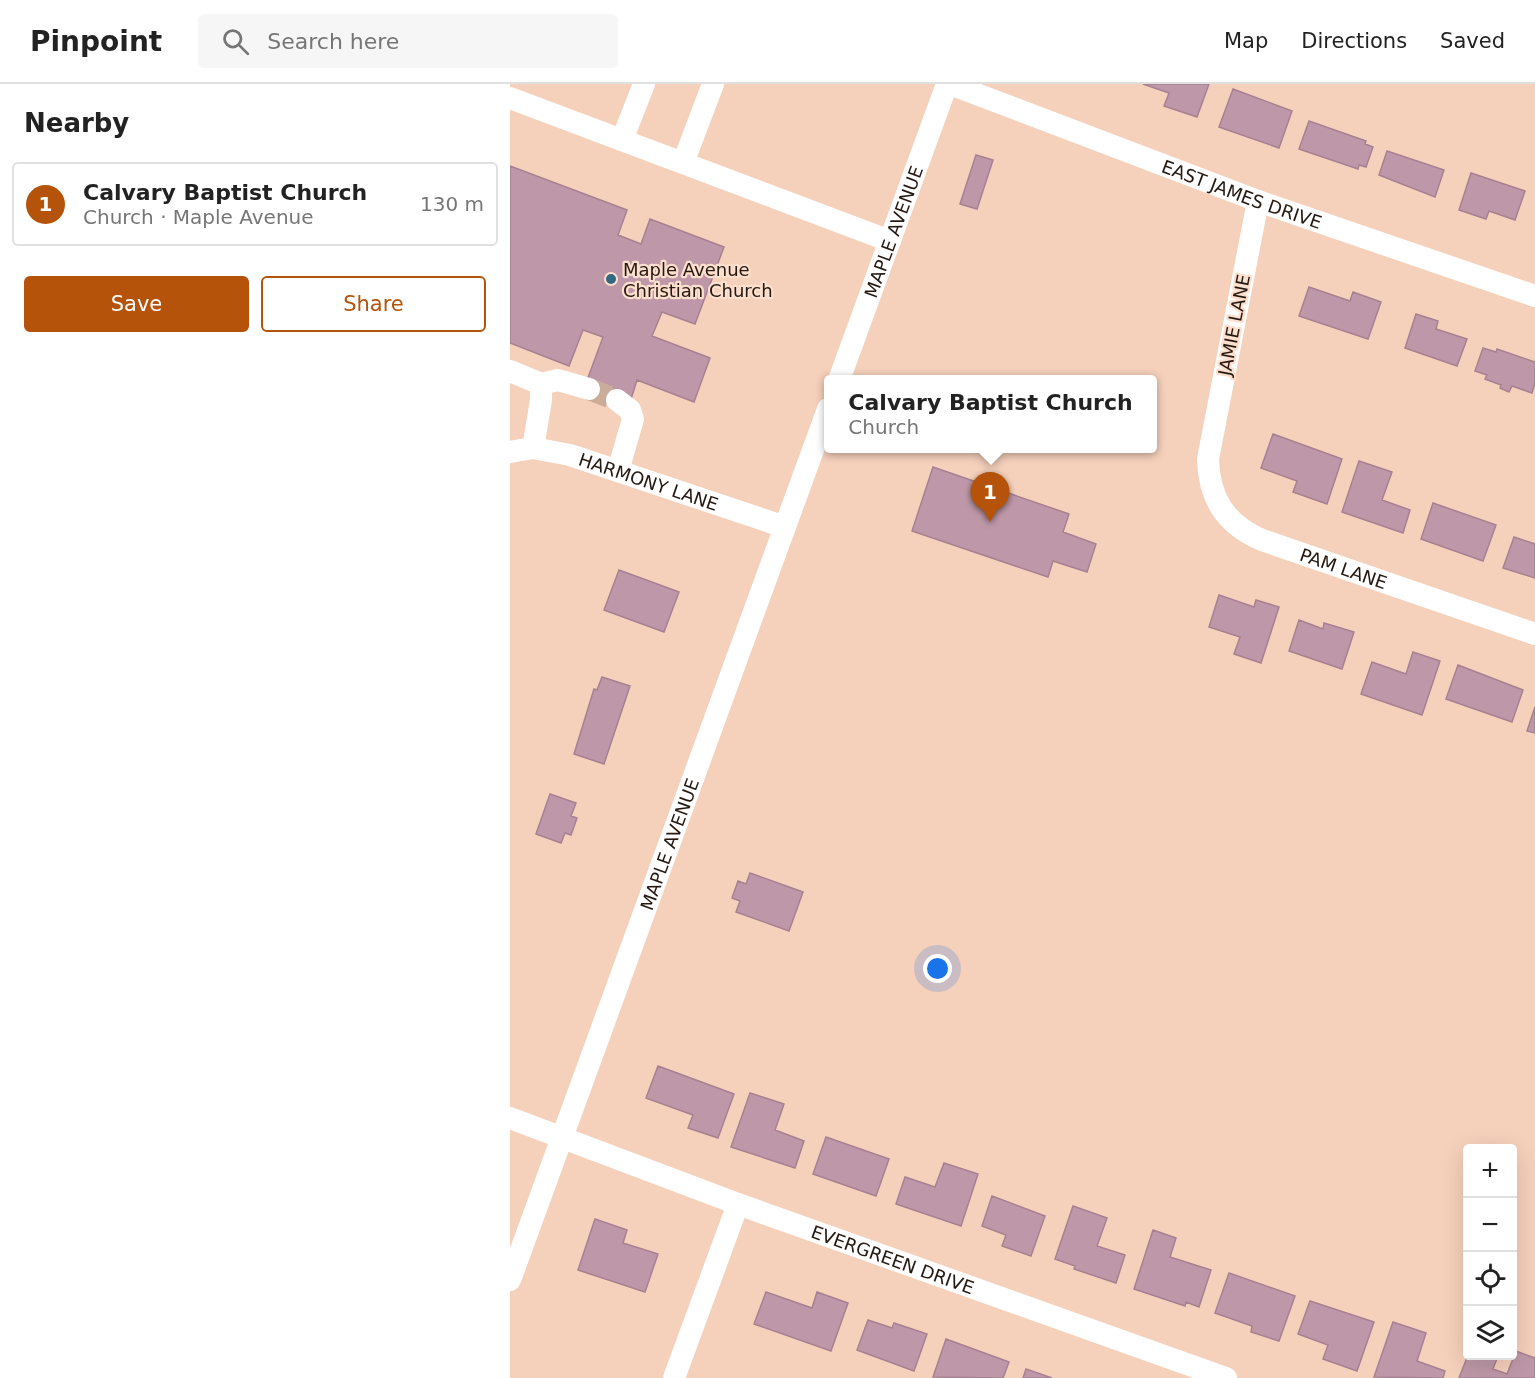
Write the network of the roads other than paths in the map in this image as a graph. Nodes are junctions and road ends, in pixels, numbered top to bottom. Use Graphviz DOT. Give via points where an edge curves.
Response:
graph roads {
  1 [pos="644,84"];
  2 [pos="713,84"];
  3 [pos="949,84"];
  4 [pos="510,98"];
  5 [pos="622,140"];
  6 [pos="682,163"];
  7 [pos="1258,201"];
  8 [pos="890,241"];
  9 [pos="1535,296"];
  10 [pos="510,371"];
  11 [pos="841,375"];
  12 [pos="541,384"];
  13 [pos="589,389"];
  14 [pos="617,400"];
  15 [pos="824,420"];
  16 [pos="533,448"];
  17 [pos="1210,449"];
  18 [pos="510,452"];
  19 [pos="618,471"];
  20 [pos="784,527"];
  21 [pos="1535,634"];
  22 [pos="510,1118"];
  23 [pos="562,1136"];
  24 [pos="738,1204"];
  25 [pos="510,1280"];
  26 [pos="674,1378"];
  27 [pos="1226,1378"];
  1 -- 5 [label="street"];
  2 -- 6 [label="street"];
  3 -- 7 [label="street, EAST JAMES DRIVE"];
  3 -- 8 [label="street, MAPLE AVENUE"];
  4 -- 5 [label="street"];
  5 -- 6 [label="street"];
  6 -- 8 [label="street"];
  7 -- 9 [label="street, EAST JAMES DRIVE"];
  7 -- 17 [label="street, JAMIE LANE"];
  8 -- 11 [label="street, MAPLE AVENUE"];
  10 -- 12 [label="street"];
  12 -- 13 [label="street" via="558,380"];
  12 -- 16 [label="street"];
  14 -- 19 [label="street" via="630,410 633,419"];
  15 -- 20 [label="street, MAPLE AVENUE"];
  16 -- 18 [label="street, HARMONY LANE"];
  16 -- 19 [label="street, HARMONY LANE" via="570,454"];
  17 -- 21 [label="street, PAM LANE" via="1208,477 1212,494 1232,523 1246,533"];
  19 -- 20 [label="street, HARMONY LANE"];
  20 -- 23 [label="street, MAPLE AVENUE" via="594,1057"];
  22 -- 23 [label="street, EVERGREEN DRIVE"];
  23 -- 24 [label="street, EVERGREEN DRIVE"];
  23 -- 25 [label="street, MAPLE AVENUE"];
  24 -- 26 [label="street"];
  24 -- 27 [label="street, EVERGREEN DRIVE"];
}
